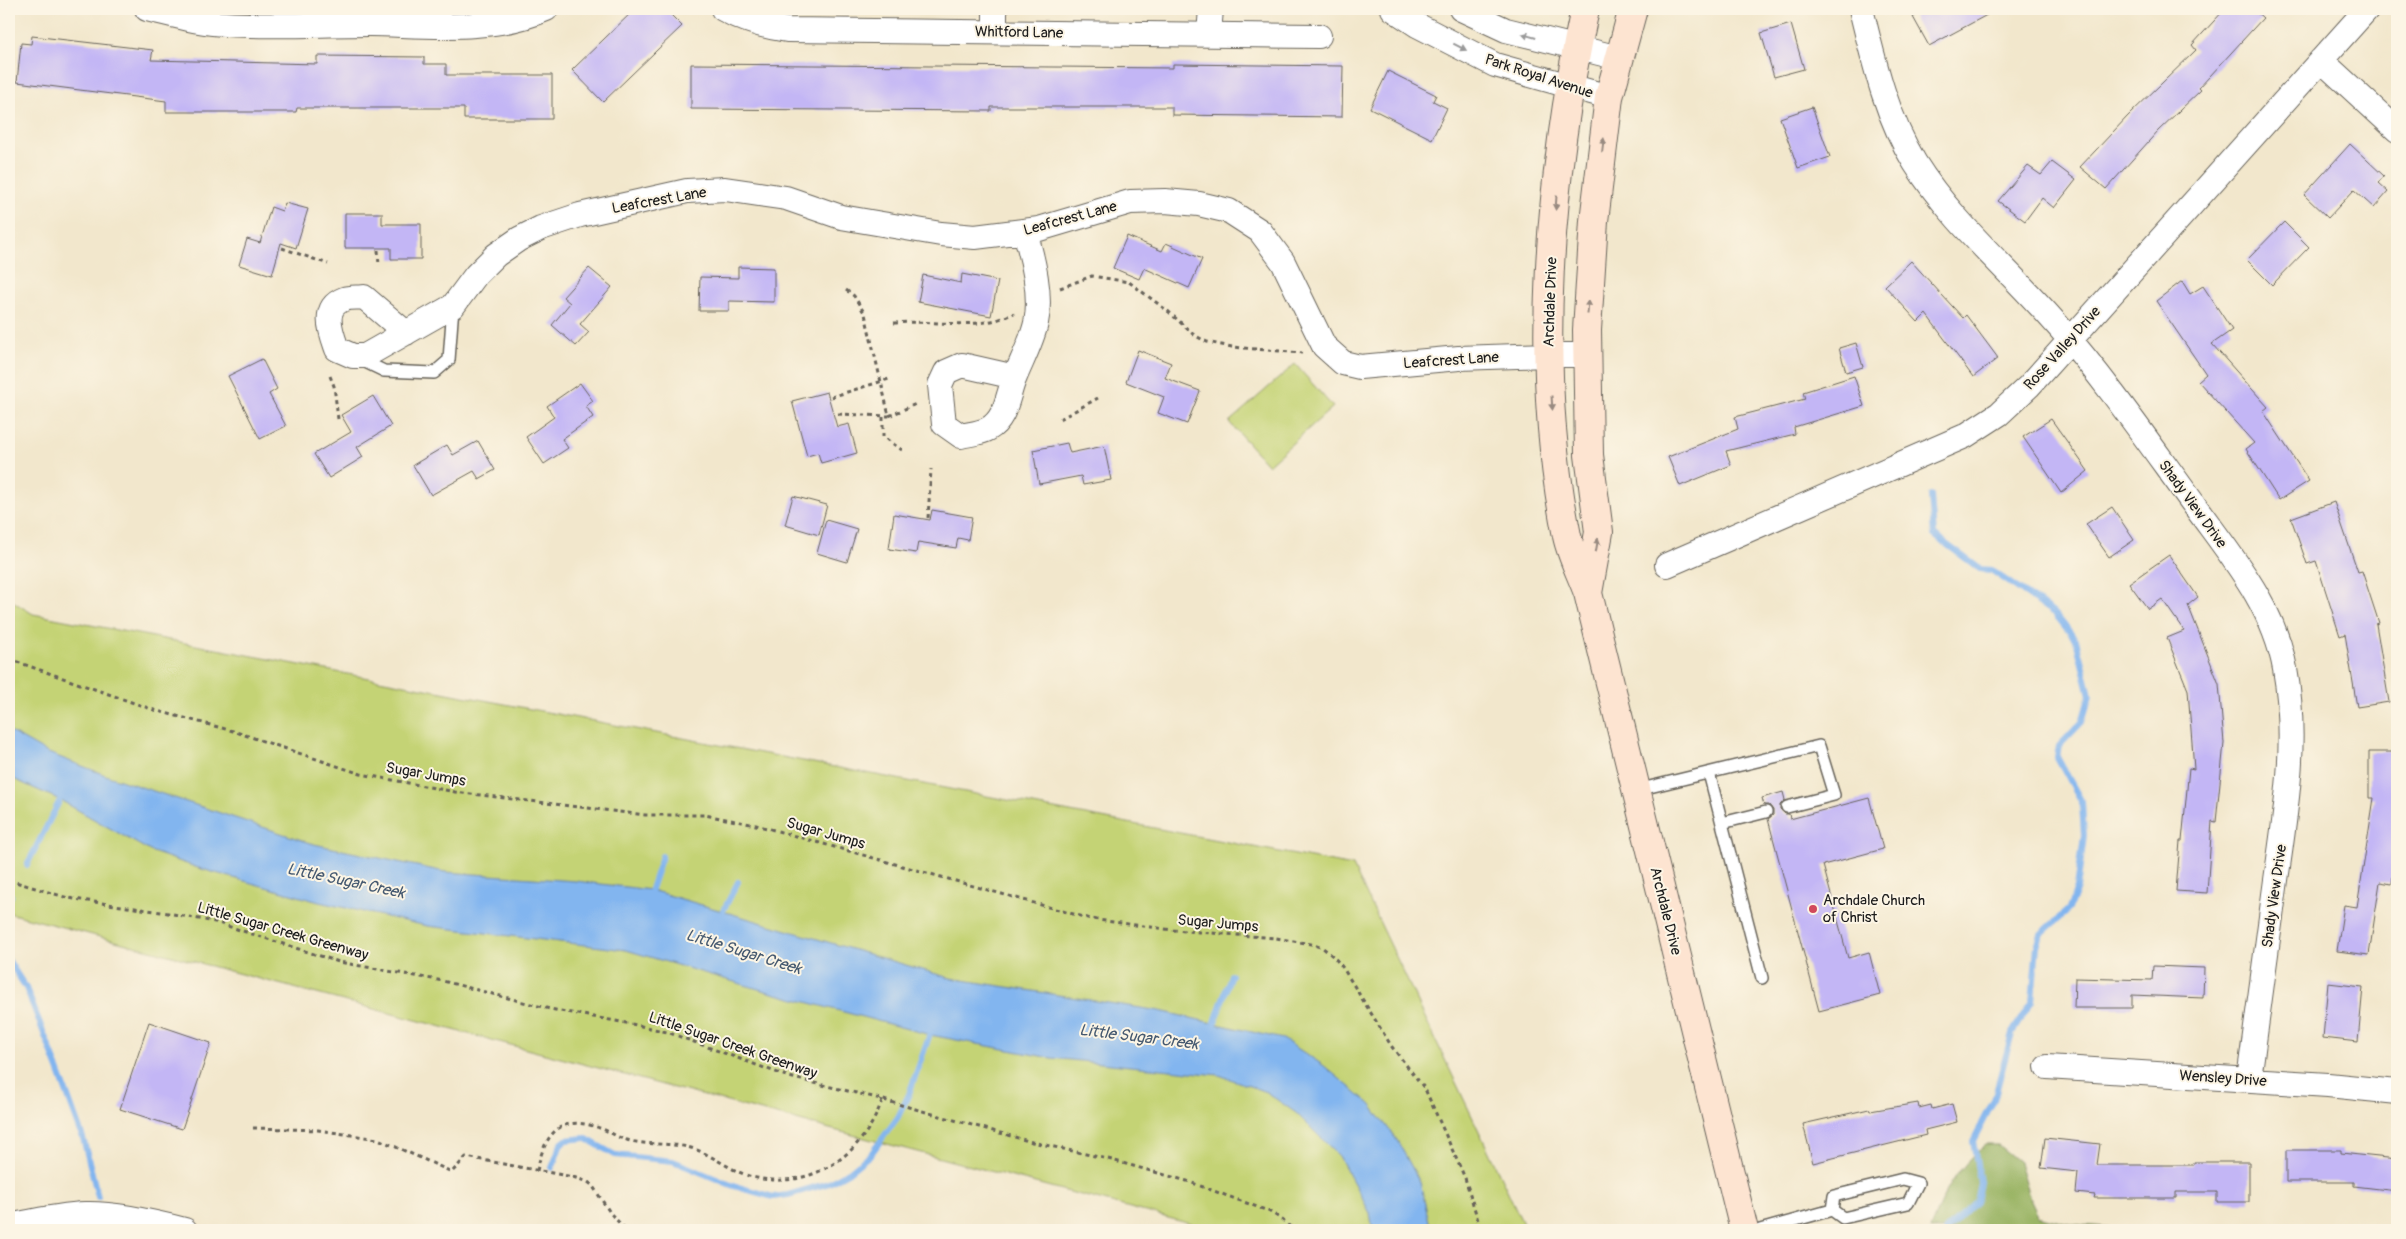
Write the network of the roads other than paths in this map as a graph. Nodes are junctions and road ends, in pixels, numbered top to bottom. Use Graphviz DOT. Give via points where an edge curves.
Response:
graph roads {
  1 [pos="147,9"];
  2 [pos="546,9"];
  3 [pos="722,9"];
  4 [pos="1211,9"];
  5 [pos="1393,9"];
  6 [pos="1461,9"];
  7 [pos="1585,9"];
  8 [pos="1633,9"];
  9 [pos="1861,9"];
  10 [pos="2367,9"];
  11 [pos="318,16"];
  12 [pos="457,17"];
  13 [pos="1422,17"];
  14 [pos="995,20"];
  15 [pos="1209,34"];
  16 [pos="1319,36"];
  17 [pos="1576,49"];
  18 [pos="1618,58"];
  19 [pos="2321,60"];
  20 [pos="1570,87"];
  21 [pos="1609,97"];
  22 [pos="2397,130"];
  23 [pos="1025,232"];
  24 [pos="454,306"];
  25 [pos="406,333"];
  26 [pos="2070,340"];
  27 [pos="1548,354"];
  28 [pos="1587,355"];
  29 [pos="352,356"];
  30 [pos="1015,377"];
  31 [pos="1667,565"];
  32 [pos="1588,593"];
  33 [pos="1709,773"];
  34 [pos="1637,790"];
  35 [pos="1787,807"];
  36 [pos="1766,812"];
  37 [pos="1722,823"];
  38 [pos="1762,978"];
  39 [pos="2047,1067"];
  40 [pos="2249,1079"];
  41 [pos="2397,1092"];
  42 [pos="1832,1210"];
  43 [pos="9,1226"];
  44 [pos="184,1230"];
  45 [pos="1744,1230"];
  46 [pos="1760,1230"];
  1 -- 11 [label="street" via="226,24"];
  2 -- 12 [label="street" via="491,25"];
  3 -- 14 [label="street, Whitford Lane" via="764,27 788,30"];
  4 -- 15 [label="street"];
  5 -- 13 [label="street, Park Royal Avenue"];
  17 -- 6 [label="street, one-way" via="1506,30"];
  7 -- 17 [label="street, Archdale Drive"];
  8 -- 18 [label="street, Archdale Drive"];
  9 -- 26 [label="street, Shady View Drive" via="1879,82 1892,118 1914,161 1942,200"];
  10 -- 19 [label="street, Rose Valley Drive"];
  11 -- 12 [label="street"];
  13 -- 20 [label="street, Park Royal Avenue, one-way" via="1495,65"];
  14 -- 15 [label="street, Whitford Lane"];
  15 -- 16 [label="street, Whitford Lane"];
  17 -- 18 [label="street"];
  17 -- 20 [label="street, Archdale Drive"];
  18 -- 21 [label="street, Archdale Drive"];
  19 -- 22 [label="street"];
  19 -- 26 [label="street, Rose Valley Drive"];
  20 -- 21 [label="street, Park Royal Avenue"];
  20 -- 27 [label="street, Archdale Drive, one-way" via="1558,172"];
  28 -- 21 [label="street, Archdale Drive, one-way" via="1594,221"];
  23 -- 24 [label="street, Leafcrest Lane" via="975,237 941,234 841,217 786,198 725,189 687,191 580,215 526,235 496,255 476,275"];
  23 -- 27 [label="street, Leafcrest Lane" via="1130,202 1199,204 1229,212 1260,231 1283,262 1324,346 1343,363 1360,367"];
  23 -- 30 [label="street" via="1038,297 1037,315"];
  24 -- 25 [label="street"];
  24 -- 29 [label="lane" via="449,360 434,372 384,371"];
  25 -- 29 [label="street" via="365,356"];
  25 -- 29 [label="street" via="364,297 344,299 332,309 328,325 337,349"];
  26 -- 31 [label="street, Rose Valley Drive" via="1999,414 1965,436"];
  26 -- 40 [label="street, Shady View Drive" via="2117,399 2251,584 2271,623 2284,665 2290,698 2292,748"];
  27 -- 28 [label="street, Leafcrest Lane"];
  27 -- 32 [label="street, Archdale Drive, one-way" via="1554,452 1567,538"];
  32 -- 28 [label="street, Archdale Drive, one-way" via="1599,532 1589,455"];
  32 -- 34 [label="street, Archdale Drive"];
  33 -- 34 [label="lane"];
  33 -- 35 [label="lane" via="1819,746 1834,795"];
  33 -- 37 [label="lane"];
  34 -- 45 [label="street, Archdale Drive"];
  36 -- 37 [label="lane"];
  37 -- 38 [label="lane"];
  39 -- 40 [label="street, Wensley Drive"];
  40 -- 41 [label="street, Wensley Drive"];
  42 -- 42 [label="lane" via="1843,1218 1908,1204 1918,1182 1903,1179 1834,1196"];
  42 -- 46 [label="lane"];
  43 -- 44 [label="street" via="87,1214"];
}
